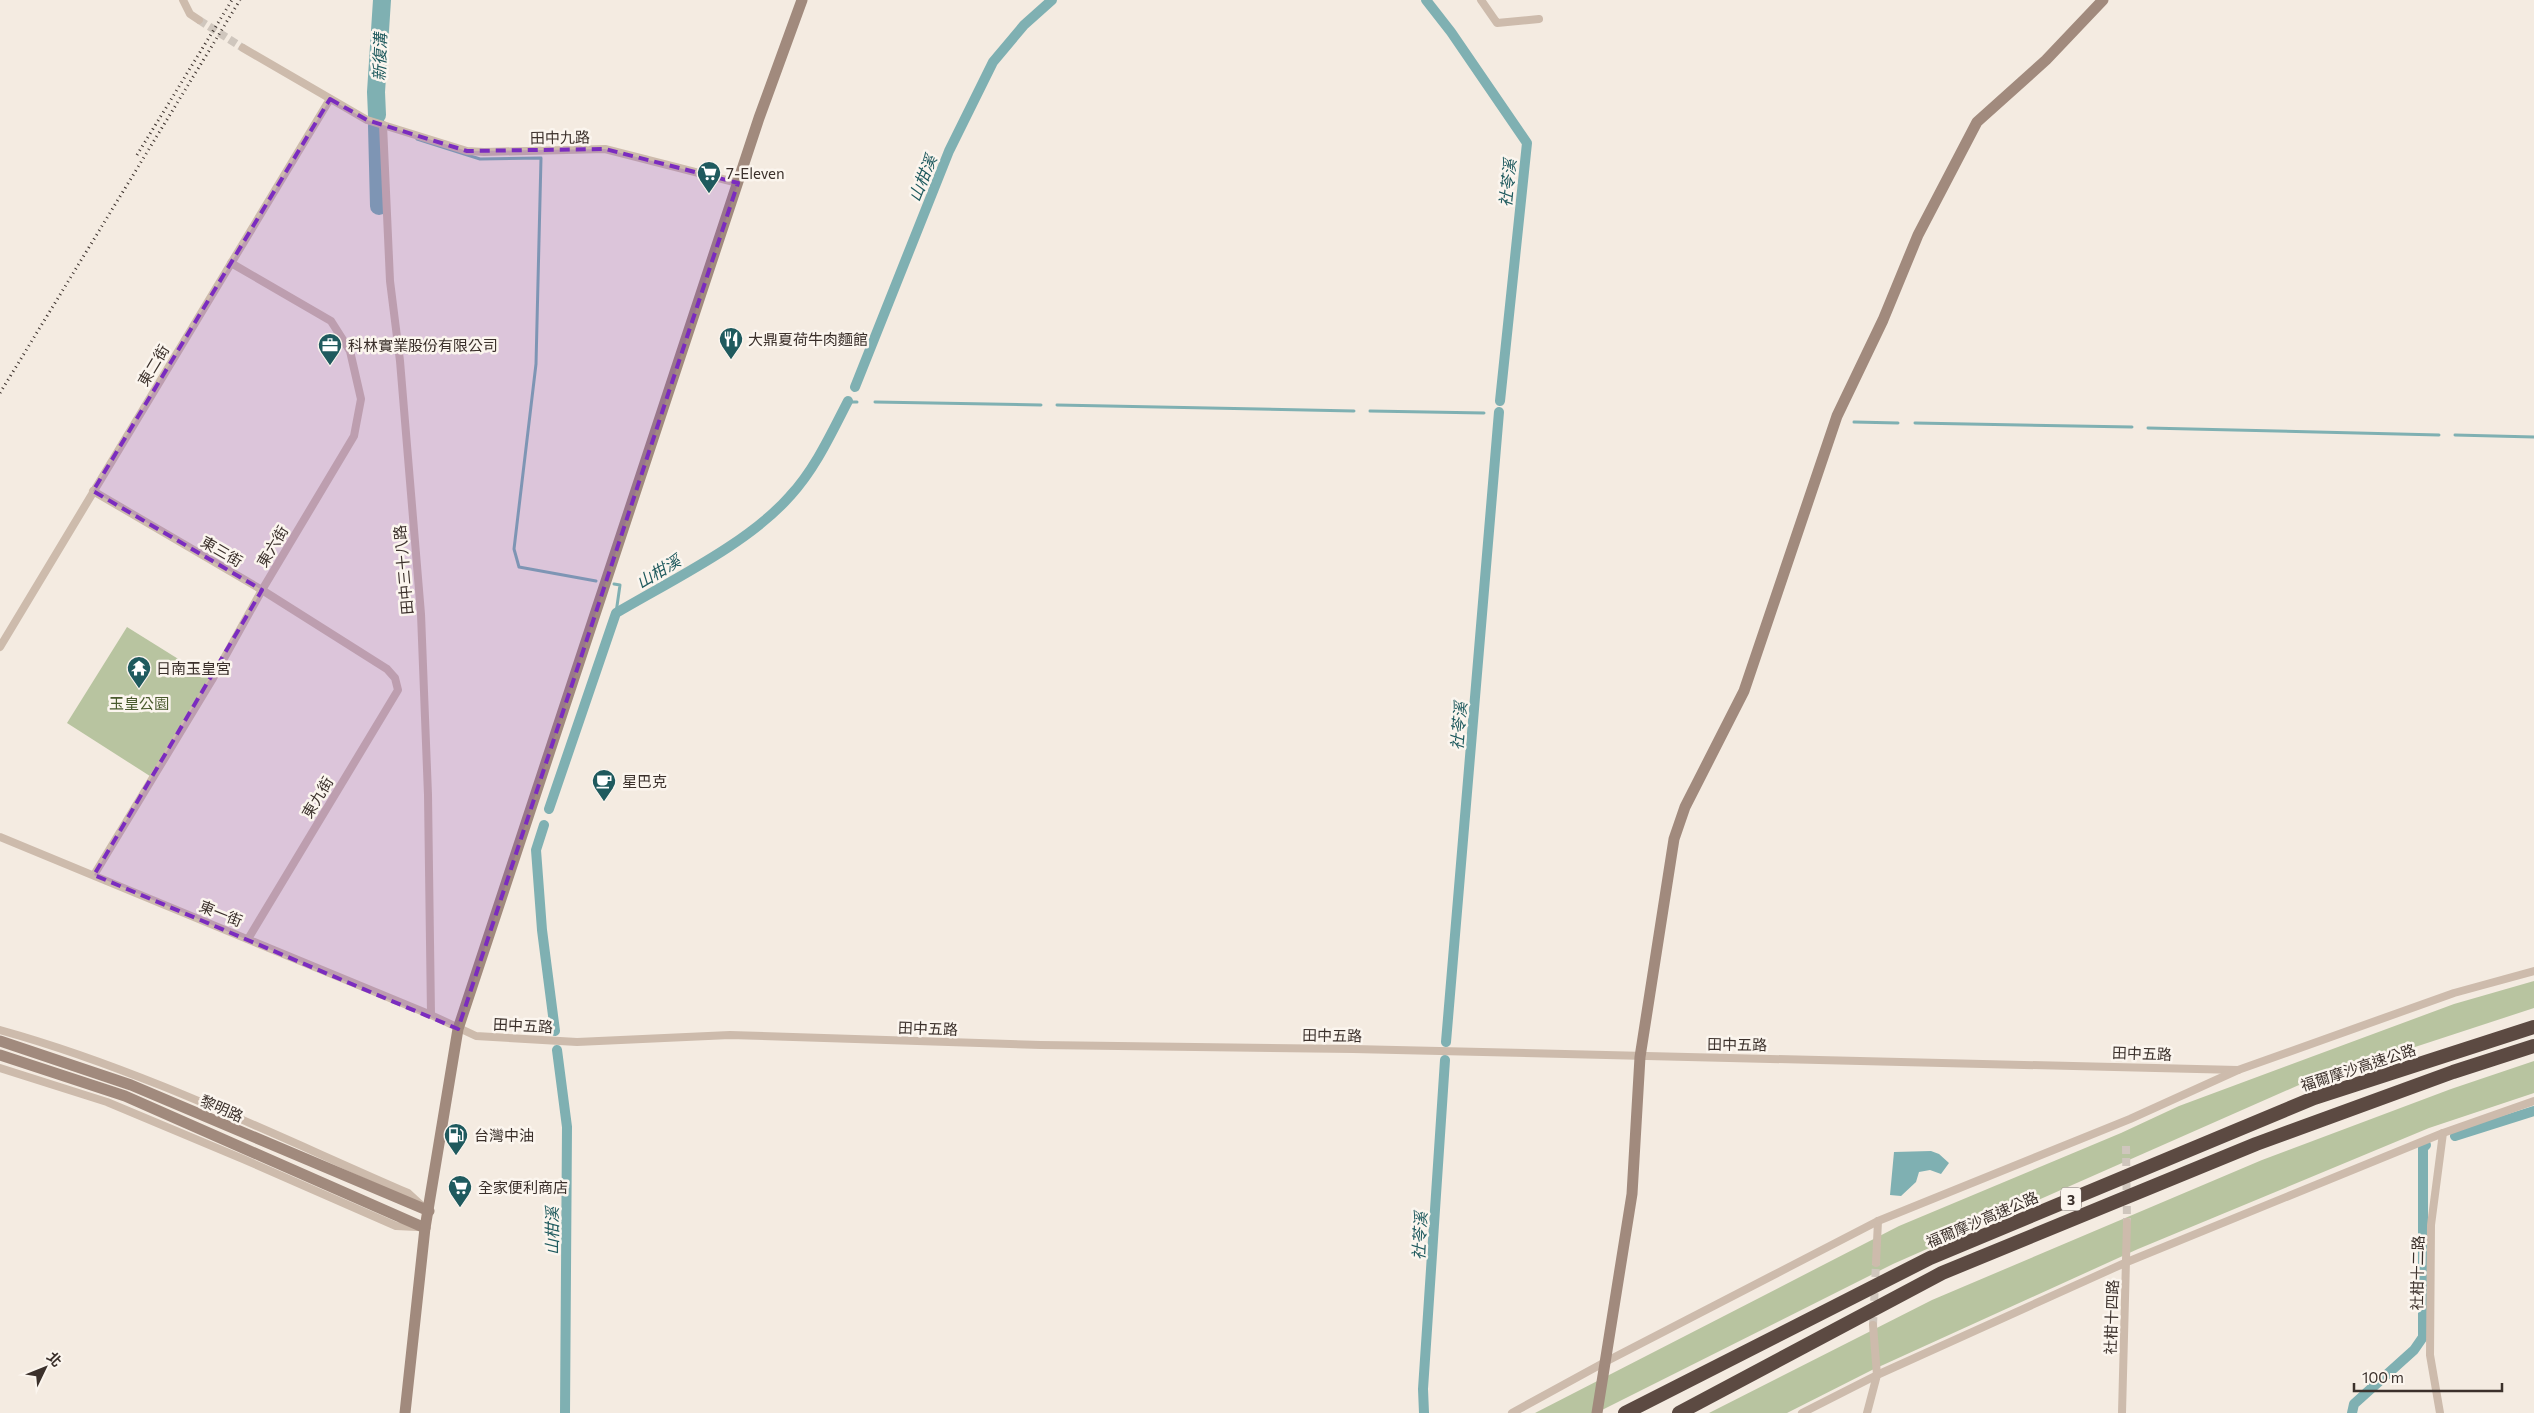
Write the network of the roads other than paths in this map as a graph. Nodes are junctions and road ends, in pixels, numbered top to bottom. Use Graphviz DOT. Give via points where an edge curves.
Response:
graph roads {
  1 [pos="183,0"];
  2 [pos="802,0"];
  3 [pos="1481,0"];
  4 [pos="2103,0"];
  5 [pos="1538,19"];
  6 [pos="199,20"];
  7 [pos="243,48"];
  8 [pos="330,99"];
  9 [pos="382,125"];
  10 [pos="738,183"];
  11 [pos="231,263"];
  12 [pos="93,491"];
  13 [pos="262,590"];
  14 [pos="0,647"];
  15 [pos="387,669"];
  16 [pos="0,837"];
  17 [pos="94,875"];
  18 [pos="248,939"];
  19 [pos="2534,971"];
  20 [pos="431,1015"];
  21 [pos="2534,1027"];
  22 [pos="458,1029"];
  23 [pos="0,1030"];
  24 [pos="0,1034"];
  25 [pos="0,1041"];
  26 [pos="2534,1046"];
  27 [pos="19,1047"];
  28 [pos="0,1055"];
  29 [pos="1640,1057"];
  30 [pos="0,1063"];
  31 [pos="0,1068"];
  32 [pos="2238,1070"];
  33 [pos="18,1073"];
  34 [pos="2534,1101"];
  35 [pos="218,1122"];
  36 [pos="244,1122"];
  37 [pos="2443,1133"];
  38 [pos="191,1137"];
  39 [pos="237,1146"];
  40 [pos="429,1211"];
  41 [pos="1878,1222"];
  42 [pos="2127,1222"];
  43 [pos="425,1228"];
  44 [pos="2127,1262"];
  45 [pos="1876,1263"];
  46 [pos="1873,1325"];
  47 [pos="1607,1361"];
  48 [pos="1877,1375"];
  49 [pos="405,1413"];
  50 [pos="1512,1413"];
  51 [pos="1597,1413"];
  52 [pos="1625,1413"];
  53 [pos="1679,1413"];
  54 [pos="1802,1413"];
  55 [pos="1866,1413"];
  56 [pos="2122,1413"];
  57 [pos="2440,1413"];
  1 -- 6 [label="street" via="190,14"];
  2 -- 10 [label="street"];
  3 -- 5 [label="street" via="1497,23"];
  4 -- 29 [label="street" via="2046,60 1977,122 1918,235 1883,320 1837,416 1744,690 1685,807 1674,839"];
  7 -- 8 [label="street, 田中九路"];
  8 -- 9 [label="street, 田中九路"];
  8 -- 11 [label="street, 東二街"];
  9 -- 10 [label="street, 田中九路" via="484,152 604,149"];
  9 -- 20 [label="street, 田中三十八路" via="390,281 400,361 421,614"];
  10 -- 22 [label="street"];
  11 -- 12 [label="street, 東二街"];
  11 -- 13 [label="street, 東六街" via="331,321 350,351 361,399 354,436"];
  12 -- 13 [label="street, 東三街"];
  12 -- 14 [label="street, 東二街"];
  13 -- 15 [label="street, 東三街"];
  13 -- 17 [label="street, 東六街" via="212,680"];
  15 -- 18 [label="street, 東九街" via="395,678 398,690"];
  16 -- 17 [label="street, 東一街"];
  17 -- 18 [label="street, 東一街"];
  18 -- 20 [label="street, 東一街"];
  19 -- 32 [label="street" via="2454,993"];
  20 -- 22 [label="street, 田中五路"];
  21 -- 52 [label="highway, 福爾摩沙高速公路 / 3" via="2314,1098 1930,1258"];
  22 -- 29 [label="street, 田中五路" via="476,1036 577,1042 730,1035"];
  22 -- 40 [label="street"];
  23 -- 36 [label="street" via="55,1045 109,1065"];
  24 -- 27 [label="street"];
  25 -- 27 [label="street, 黎明路"];
  26 -- 53 [label="highway, 3" via="2256,1144 1942,1273"];
  27 -- 35 [label="street, 黎明路" via="131,1085"];
  28 -- 39 [label="street, 黎明路" via="124,1096"];
  29 -- 32 [label="street, 田中五路"];
  29 -- 47 [label="street" via="1632,1194"];
  30 -- 33 [label="street"];
  31 -- 33 [label="street"];
  32 -- 41 [label="street"];
  33 -- 38 [label="street" via="106,1102"];
  34 -- 37 [label="street"];
  35 -- 36 [label="street"];
  35 -- 40 [label="street, 黎明路"];
  36 -- 40 [label="street" via="408,1193"];
  37 -- 44 [label="street"];
  37 -- 57 [label="street, 社柑十二路" via="2431,1226 2430,1355"];
  38 -- 39 [label="street"];
  38 -- 43 [label="street" via="396,1226"];
  39 -- 43 [label="street, 黎明路"];
  40 -- 43 [label="street"];
  41 -- 45 [label="street"];
  41 -- 47 [label="street"];
  42 -- 44 [label="street, 社柑十四路"];
  43 -- 49 [label="street"];
  44 -- 48 [label="street"];
  44 -- 56 [label="street, 社柑十四路"];
  46 -- 48 [label="street"];
  47 -- 50 [label="street"];
  47 -- 51 [label="street"];
  48 -- 54 [label="street"];
  48 -- 55 [label="street"];
}
